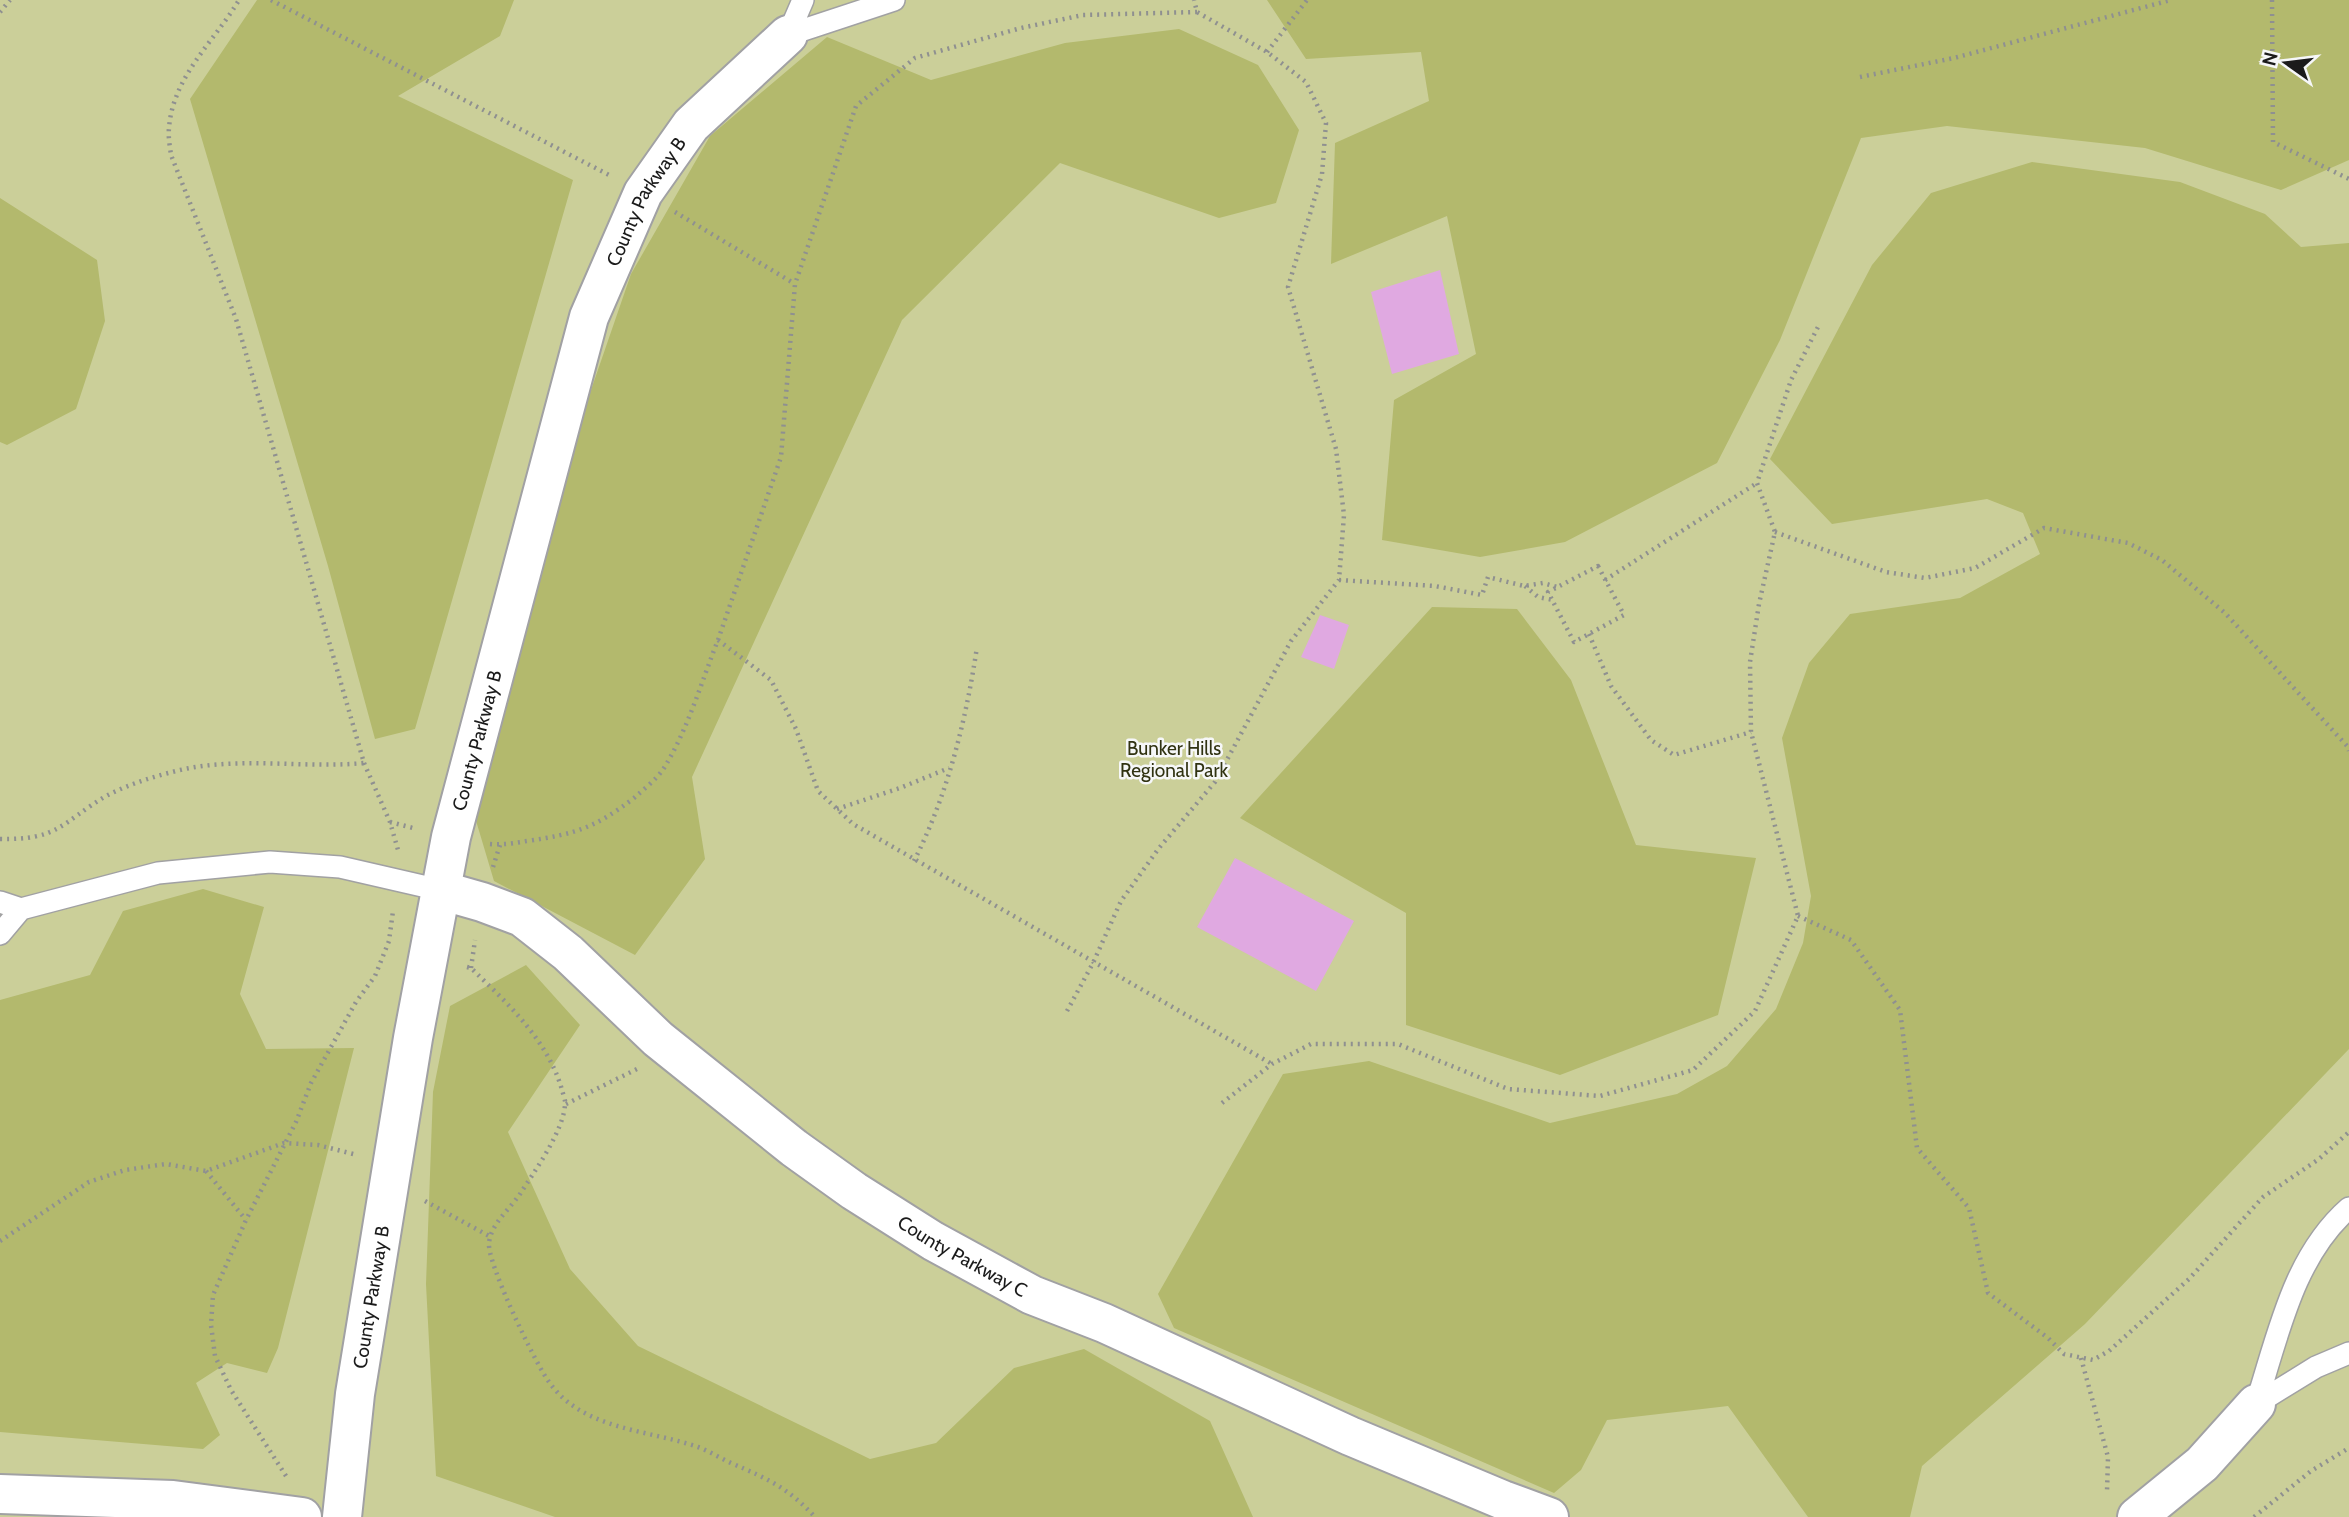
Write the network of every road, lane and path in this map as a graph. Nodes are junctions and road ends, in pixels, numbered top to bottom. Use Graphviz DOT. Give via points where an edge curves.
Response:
graph roads {
  1 [pos="10,0"];
  2 [pos="240,0"];
  3 [pos="271,0"];
  4 [pos="803,0"];
  5 [pos="894,0"];
  6 [pos="1194,0"];
  7 [pos="1307,0"];
  8 [pos="2171,0"];
  9 [pos="2272,0"];
  10 [pos="0,12"];
  11 [pos="1197,12"];
  12 [pos="788,35"];
  13 [pos="1267,52"];
  14 [pos="1860,77"];
  15 [pos="2349,178"];
  16 [pos="643,193"];
  17 [pos="795,284"];
  18 [pos="1819,325"];
  19 [pos="1757,483"];
  20 [pos="1775,532"];
  21 [pos="1339,580"];
  22 [pos="1605,580"];
  23 [pos="1524,586"];
  24 [pos="1557,587"];
  25 [pos="1553,600"];
  26 [pos="1589,634"];
  27 [pos="718,640"];
  28 [pos="977,647"];
  29 [pos="1751,732"];
  30 [pos="2349,751"];
  31 [pos="364,763"];
  32 [pos="949,768"];
  33 [pos="836,809"];
  34 [pos="390,822"];
  35 [pos="0,839"];
  36 [pos="499,845"];
  37 [pos="915,861"];
  38 [pos="440,890"];
  39 [pos="0,902"];
  40 [pos="21,909"];
  41 [pos="1798,916"];
  42 [pos="0,934"];
  43 [pos="389,941"];
  44 [pos="1093,963"];
  45 [pos="471,968"];
  46 [pos="1067,1011"];
  47 [pos="674,1051"];
  48 [pos="1272,1063"];
  49 [pos="1222,1103"];
  50 [pos="566,1104"];
  51 [pos="2349,1132"];
  52 [pos="284,1143"];
  53 [pos="206,1171"];
  54 [pos="2349,1208"];
  55 [pos="246,1220"];
  56 [pos="0,1241"];
  57 [pos="2349,1353"];
  58 [pos="2081,1358"];
  59 [pos="2256,1404"];
  60 [pos="2349,1448"];
  61 [pos="286,1476"];
  62 [pos="2107,1493"];
  63 [pos="0,1494"];
  64 [pos="302,1517"];
  65 [pos="342,1517"];
  66 [pos="815,1517"];
  67 [pos="1549,1517"];
  68 [pos="2137,1517"];
  69 [pos="2255,1517"];
  1 -- 10 [label="path"];
  2 -- 31 [label="path" via="182,79 169,129 171,155 236,319"];
  3 -- 16 [label="path"];
  4 -- 12 [label="lane"];
  5 -- 12 [label="lane"];
  6 -- 11 [label="path"];
  7 -- 13 [label="path"];
  8 -- 14 [label="path" via="1954,58"];
  9 -- 15 [label="path" via="2273,142"];
  11 -- 13 [label="path"];
  11 -- 17 [label="path" via="1083,15 915,58 856,106"];
  12 -- 16 [label="street, County Parkway B" via="691,125"];
  13 -- 21 [label="path" via="1306,82 1326,122 1322,174 1288,287 1336,449 1345,515"];
  16 -- 17 [label="path"];
  16 -- 38 [label="street, County Parkway B" via="589,317"];
  17 -- 27 [label="path" via="781,457"];
  18 -- 19 [label="path" via="1791,380"];
  19 -- 20 [label="path"];
  19 -- 22 [label="path"];
  20 -- 29 [label="path" via="1750,662"];
  20 -- 30 [label="path" via="1886,572 1925,578 1975,568 2044,528 2128,543 2162,560 2225,613"];
  21 -- 23 [label="path" via="1435,586 1482,595 1488,577"];
  21 -- 44 [label="path" via="1291,640 1215,782 1121,901"];
  22 -- 24 [label="path" via="1598,565"];
  22 -- 26 [label="path" via="1624,615"];
  23 -- 24 [label="path" via="1543,583"];
  23 -- 25 [label="path" via="1538,597"];
  24 -- 25 [label="path" via="1548,592"];
  25 -- 26 [label="path" via="1574,642"];
  26 -- 29 [label="path" via="1611,686 1651,740 1674,755"];
  27 -- 33 [label="path" via="771,680 796,729 818,791"];
  27 -- 36 [label="path" via="678,741 662,771 642,791 608,818 582,830"];
  28 -- 32 [label="path" via="968,707"];
  29 -- 41 [label="path"];
  31 -- 34 [label="path"];
  31 -- 35 [label="path" via="191,767 129,785 49,834"];
  32 -- 33 [label="path"];
  32 -- 37 [label="path"];
  33 -- 37 [label="path"];
  37 -- 44 [label="path"];
  38 -- 40 [label="lane" via="340,867 270,862 158,873"];
  38 -- 47 [label="street, County Parkway C" via="522,917"];
  38 -- 65 [label="street, County Parkway B" via="355,1394"];
  39 -- 40 [label="lane"];
  40 -- 42 [label="lane"];
  41 -- 48 [label="path" via="1755,1011 1693,1070 1614,1093 1600,1096 1508,1089 1398,1044 1311,1044"];
  41 -- 58 [label="path" via="1851,940 1900,1010 1917,1148 1969,1208 1988,1293 2064,1354"];
  43 -- 52 [label="path" via="375,976 335,1039"];
  44 -- 46 [label="path"];
  44 -- 48 [label="path"];
  45 -- 50 [label="path" via="528,1027 557,1074"];
  47 -- 50 [label="path"];
  47 -- 67 [label="street, County Parkway C" via="854,1191 1032,1295 1104,1323 1350,1436"];
  48 -- 49 [label="path"];
  50 -- 66 [label="path" via="558,1131 495,1225 489,1244 510,1310 547,1379 568,1404 604,1422 698,1447 770,1479"];
  51 -- 58 [label="path" via="2263,1197 2189,1279 2109,1351 2093,1360"];
  52 -- 53 [label="path"];
  52 -- 55 [label="path"];
  53 -- 55 [label="path"];
  53 -- 56 [label="path" via="166,1164 89,1182"];
  54 -- 59 [label="lane" via="2330,1225 2299,1273"];
  55 -- 61 [label="path" via="213,1295 211,1338 231,1390"];
  57 -- 59 [label="lane" via="2316,1367"];
  58 -- 62 [label="path" via="2108,1457"];
  59 -- 68 [label="street" via="2202,1464"];
  60 -- 69 [label="path" via="2311,1471"];
  63 -- 64 [label="street" via="173,1500"];
}
